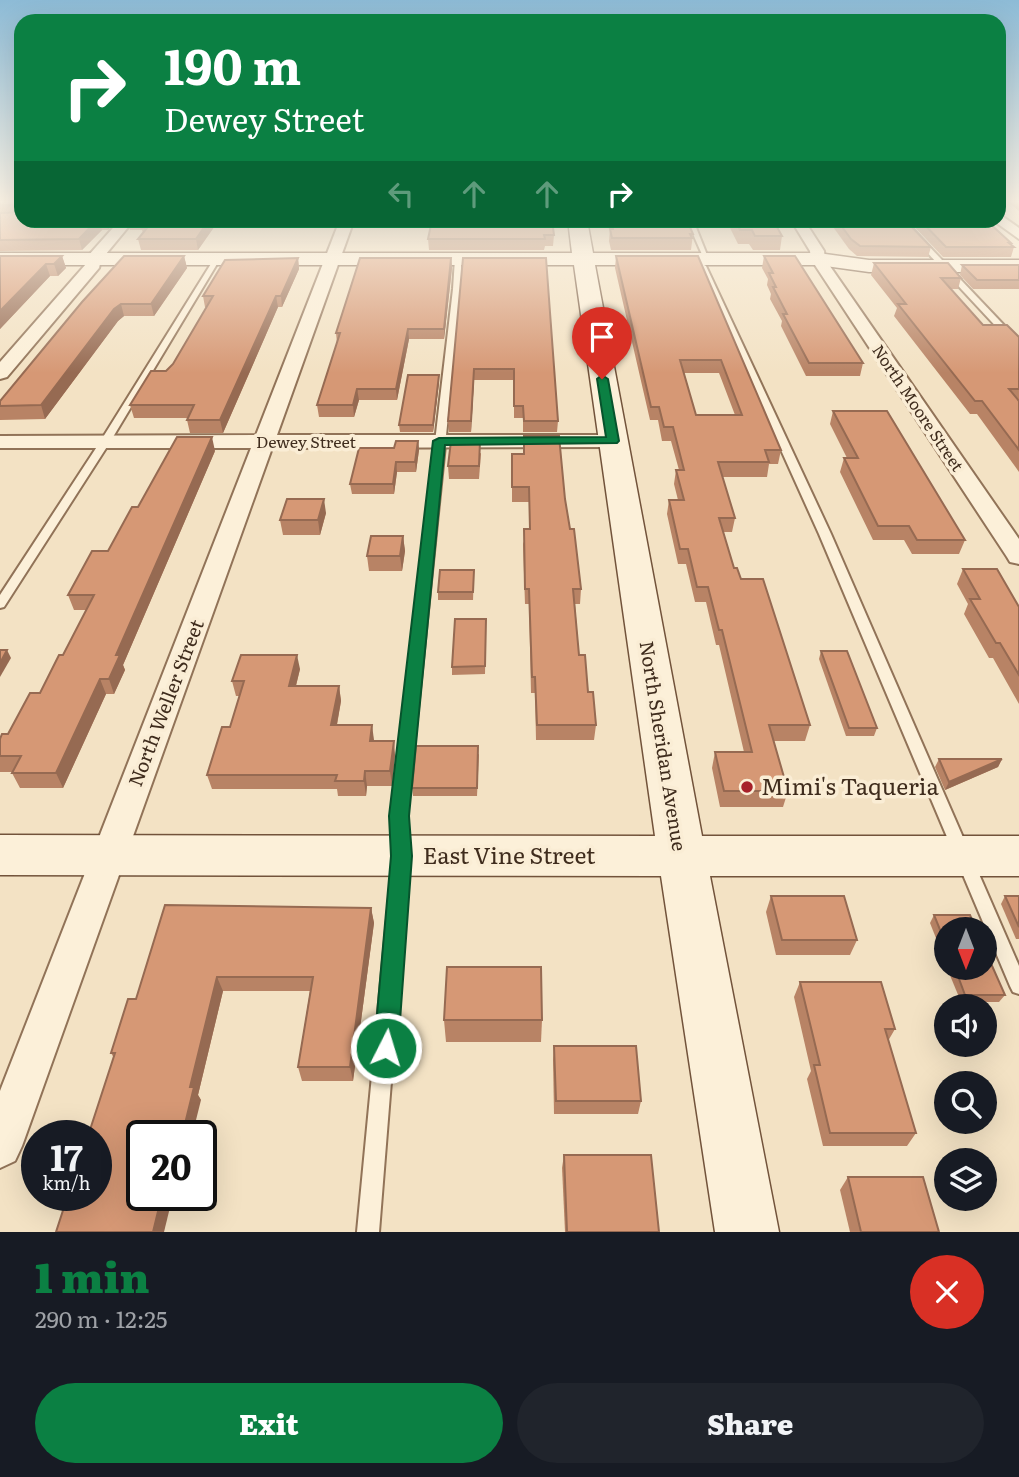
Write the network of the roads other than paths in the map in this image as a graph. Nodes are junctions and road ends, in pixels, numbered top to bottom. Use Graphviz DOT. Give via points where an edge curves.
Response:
graph roads {
  1 [pos="461,258"];
  2 [pos="583,258"];
  3 [pos="700,258"];
  4 [pos="820,258"];
  5 [pos="936,258"];
  6 [pos="93,259"];
  7 [pos="217,259"];
  8 [pos="332,259"];
  9 [pos="458,259"];
  10 [pos="703,259"];
  11 [pos="0,260"];
  12 [pos="823,266"];
  13 [pos="943,266"];
  14 [pos="1019,266"];
  15 [pos="1019,346"];
  16 [pos="0,373"];
  17 [pos="439,441"];
  18 [pos="613,441"];
  19 [pos="0,442"];
  20 [pos="105,442"];
  21 [pos="264,442"];
  22 [pos="1019,557"];
  23 [pos="0,604"];
  24 [pos="0,855"];
  25 [pos="109,855"];
  26 [pos="401,856"];
  27 [pos="681,856"];
  28 [pos="963,856"];
  29 [pos="1019,856"];
  30 [pos="1019,986"];
  31 [pos="0,1146"];
  32 [pos="368,1232"];
  33 [pos="747,1232"];
  1 -- 9 [label="street"];
  2 -- 18 [label="street, North Sheridan Avenue"];
  3 -- 10 [label="street"];
  4 -- 12 [label="street, North Moore Street"];
  5 -- 13 [label="lane"];
  6 -- 7 [label="street"];
  6 -- 11 [label="street"];
  6 -- 16 [label="street" via="94,265"];
  7 -- 8 [label="street"];
  7 -- 20 [label="lane"];
  8 -- 9 [label="street"];
  8 -- 21 [label="street, North Weller Street"];
  9 -- 17 [label="lane"];
  10 -- 12 [label="street"];
  10 -- 28 [label="lane"];
  12 -- 13 [label="street"];
  12 -- 22 [label="street, North Moore Street"];
  13 -- 14 [label="street"];
  13 -- 15 [label="lane"];
  17 -- 18 [label="street, Dewey Street"];
  17 -- 21 [label="street, Dewey Street"];
  17 -- 26 [label="lane" via="399,816"];
  18 -- 27 [label="street, North Sheridan Avenue"];
  19 -- 20 [label="street, Dewey Street"];
  20 -- 21 [label="street, Dewey Street"];
  20 -- 23 [label="lane"];
  21 -- 25 [label="street, North Weller Street"];
  24 -- 25 [label="street, East Vine Street"];
  25 -- 26 [label="street, East Vine Street"];
  25 -- 31 [label="street, North Weller Street"];
  26 -- 27 [label="street, East Vine Street"];
  26 -- 32 [label="lane"];
  27 -- 28 [label="street, East Vine Street"];
  27 -- 33 [label="street, North Sheridan Avenue"];
  28 -- 29 [label="street, East Vine Street"];
  28 -- 30 [label="lane"];
}
